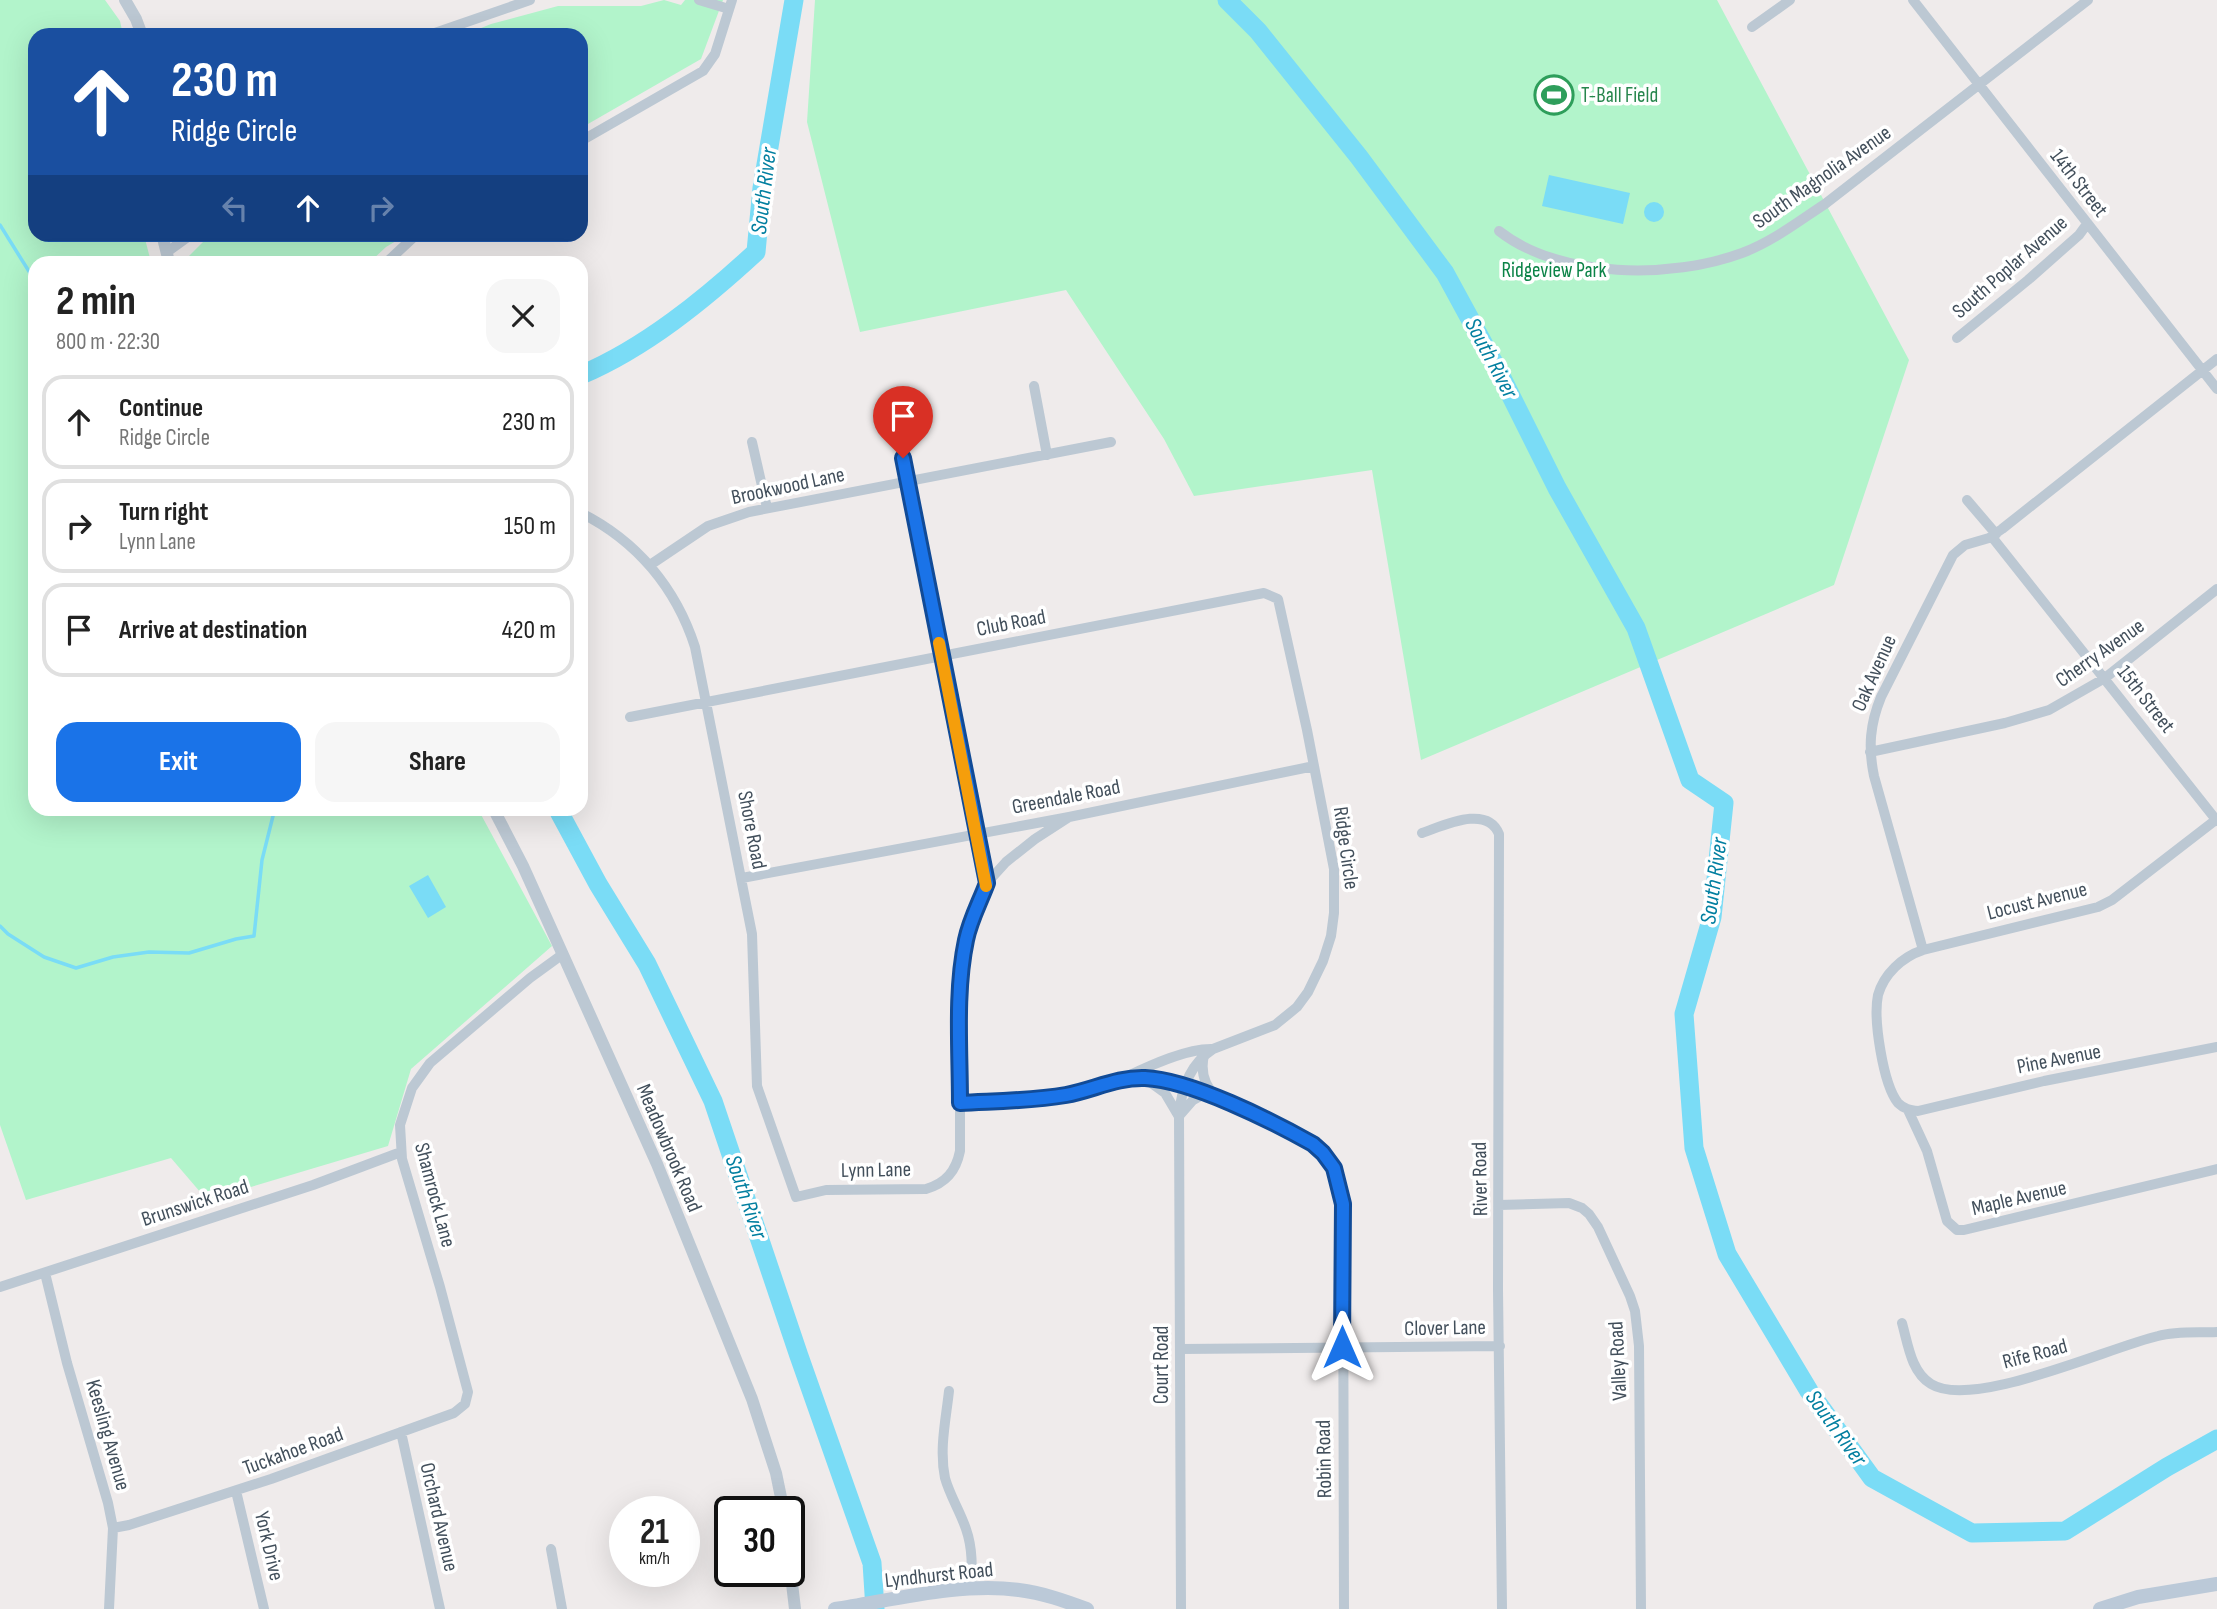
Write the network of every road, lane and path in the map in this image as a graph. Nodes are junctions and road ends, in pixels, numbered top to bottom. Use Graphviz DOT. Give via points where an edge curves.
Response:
graph roads {
  1 [pos="125,0"];
  2 [pos="530,0"];
  3 [pos="699,0"];
  4 [pos="1790,0"];
  5 [pos="1913,0"];
  6 [pos="2088,0"];
  7 [pos="730,5"];
  8 [pos="1752,27"];
  9 [pos="139,28"];
  10 [pos="449,28"];
  11 [pos="1979,87"];
  12 [pos="588,137"];
  13 [pos="2087,224"];
  14 [pos="1499,231"];
  15 [pos="184,242"];
  16 [pos="409,242"];
  17 [pos="169,256"];
  18 [pos="394,256"];
  19 [pos="1957,338"];
  20 [pos="2217,359"];
  21 [pos="2202,370"];
  22 [pos="1034,386"];
  23 [pos="2217,389"];
  24 [pos="894,412"];
  25 [pos="752,442"];
  26 [pos="1111,442"];
  27 [pos="1047,455"];
  28 [pos="907,481"];
  29 [pos="1968,500"];
  30 [pos="767,508"];
  31 [pos="588,517"];
  32 [pos="1994,535"];
  33 [pos="650,565"];
  34 [pos="2217,589"];
  35 [pos="1275,597"];
  36 [pos="942,656"];
  37 [pos="2105,678"];
  38 [pos="707,702"];
  39 [pos="630,717"];
  40 [pos="1870,752"];
  41 [pos="1314,766"];
  42 [pos="497,816"];
  43 [pos="1069,817"];
  44 [pos="2217,820"];
  45 [pos="1422,832"];
  46 [pos="977,835"];
  47 [pos="742,878"];
  48 [pos="987,883"];
  49 [pos="1923,950"];
  50 [pos="563,954"];
  51 [pos="2216,1049"];
  52 [pos="1209,1052"];
  53 [pos="1143,1078"];
  54 [pos="1122,1079"];
  55 [pos="1185,1087"];
  56 [pos="1204,1094"];
  57 [pos="1219,1100"];
  58 [pos="960,1103"];
  59 [pos="1908,1110"];
  60 [pos="1179,1118"];
  61 [pos="401,1153"];
  62 [pos="2217,1169"];
  63 [pos="796,1197"];
  64 [pos="1499,1205"];
  65 [pos="45,1273"];
  66 [pos="0,1287"];
  67 [pos="1902,1323"];
  68 [pos="2217,1332"];
  69 [pos="1500,1346"];
  70 [pos="1342,1347"];
  71 [pos="1181,1349"];
  72 [pos="466,1387"];
  73 [pos="949,1391"];
  74 [pos="401,1432"];
  75 [pos="236,1491"];
  76 [pos="781,1496"];
  77 [pos="113,1528"];
  78 [pos="551,1549"];
  79 [pos="2217,1584"];
  80 [pos="792,1587"];
  81 [pos="971,1589"];
  82 [pos="109,1609"];
  83 [pos="264,1609"];
  84 [pos="440,1609"];
  85 [pos="562,1609"];
  86 [pos="795,1609"];
  87 [pos="835,1609"];
  88 [pos="1087,1609"];
  89 [pos="1181,1609"];
  90 [pos="1344,1609"];
  91 [pos="1502,1609"];
  92 [pos="1641,1609"];
  93 [pos="2100,1609"];
  1 -- 9 [label="street"];
  2 -- 10 [label="street"];
  3 -- 7 [label="street"];
  4 -- 8 [label="street"];
  5 -- 11 [label="street, 14th Street"];
  6 -- 11 [label="street, South Magnolia Avenue"];
  7 -- 12 [label="street" via="715,54 703,71"];
  11 -- 13 [label="street, 14th Street"];
  11 -- 14 [label="street, South Magnolia Avenue" via="1825,204 1742,253 1681,269 1599,267 1530,250"];
  13 -- 19 [label="street, South Poplar Avenue"];
  13 -- 21 [label="street, 14th Street"];
  15 -- 17 [label="street"];
  16 -- 18 [label="street"];
  20 -- 21 [label="street, Oak Avenue"];
  21 -- 23 [label="street, 14th Street"];
  21 -- 32 [label="street, Oak Avenue"];
  22 -- 27 [label="street"];
  24 -- 28 [label="street"];
  25 -- 30 [label="street"];
  26 -- 27 [label="street, Brookwood Lane"];
  27 -- 28 [label="street, Brookwood Lane"];
  28 -- 30 [label="street, Brookwood Lane"];
  28 -- 36 [label="street"];
  29 -- 32 [label="street, 15th Street"];
  30 -- 33 [label="street, Brookwood Lane" via="708,526"];
  31 -- 33 [label="street, Shore Road" via="615,533"];
  32 -- 37 [label="street, 15th Street"];
  32 -- 40 [label="street, Oak Avenue" via="1957,550 1941,574 1881,697 1871,725"];
  33 -- 38 [label="street, Shore Road" via="690,630"];
  34 -- 37 [label="street, Cherry Avenue"];
  35 -- 36 [label="street, Club Road" via="1264,593"];
  35 -- 41 [label="street, Ridge Circle"];
  36 -- 38 [label="street, Club Road"];
  36 -- 46 [label="street"];
  37 -- 40 [label="street, Cherry Avenue" via="2035,716"];
  37 -- 44 [label="street, 15th Street"];
  38 -- 39 [label="street, Club Road"];
  38 -- 47 [label="street, Shore Road"];
  40 -- 49 [label="street, Oak Avenue"];
  41 -- 43 [label="street, Greendale Road"];
  41 -- 52 [label="street, Ridge Circle" via="1335,890 1331,936 1323,961 1303,1000 1283,1019"];
  42 -- 50 [label="street, Meadowbrook Road"];
  43 -- 46 [label="street, Greendale Road"];
  43 -- 48 [label="street, Lynn Lane" via="1035,838"];
  44 -- 49 [label="street, Locust Avenue" via="2098,907"];
  45 -- 64 [label="street, River Road" via="1472,818 1487,821 1499,834"];
  46 -- 47 [label="street, Greendale Road"];
  46 -- 48 [label="street"];
  47 -- 63 [label="street, Shore Road" via="752,934 757,1086"];
  48 -- 58 [label="street, Lynn Lane" via="968,932 963,961"];
  49 -- 59 [label="street" via="1907,957 1888,975 1879,992 1877,1011 1887,1077 1897,1101"];
  50 -- 61 [label="street, Shamrock Lane" via="420,1075 403,1111"];
  50 -- 76 [label="street, Meadowbrook Road" via="656,1164 752,1399"];
  51 -- 59 [label="street, Pine Avenue"];
  52 -- 54 [label="street, Ridge Circle" via="1201,1048"];
  52 -- 55 [label="street" via="1191,1072"];
  52 -- 57 [label="street" via="1203,1077"];
  53 -- 54 [label="street, Ridge Circle"];
  53 -- 55 [label="street, Ridge Circle"];
  53 -- 60 [label="street" via="1165,1093"];
  54 -- 58 [label="street, Ridge Circle" via="1065,1095"];
  55 -- 56 [label="street, Robin Road"];
  55 -- 60 [label="street, Court Road"];
  56 -- 57 [label="street, Robin Road"];
  56 -- 60 [label="street" via="1187,1105"];
  57 -- 70 [label="street, Robin Road" via="1313,1144 1334,1168 1343,1204"];
  58 -- 63 [label="street, Lynn Lane" via="959,1158 943,1182 926,1189 826,1190"];
  59 -- 62 [label="street, Maple Avenue" via="1927,1151 1947,1221 1957,1230"];
  60 -- 71 [label="street, Court Road"];
  61 -- 65 [label="street, Brunswick Road"];
  61 -- 72 [label="street, Shamrock Lane"];
  64 -- 69 [label="street, River Road"];
  64 -- 92 [label="street, Valley Road" via="1543,1202 1582,1208 1598,1227 1635,1311"];
  65 -- 66 [label="street, Brunswick Road"];
  65 -- 77 [label="street, Keesling Avenue"];
  67 -- 68 [label="street, Rife Road" via="1916,1370 1931,1384 1956,1392 2052,1372 2161,1335"];
  69 -- 70 [label="street, Clover Lane"];
  69 -- 91 [label="street, River Road"];
  70 -- 71 [label="street, Clover Lane"];
  70 -- 90 [label="street, Robin Road"];
  71 -- 89 [label="street, Court Road"];
  72 -- 74 [label="street, Tuckahoe Road" via="467,1399 460,1410"];
  73 -- 81 [label="street" via="943,1462 971,1546"];
  74 -- 75 [label="street, Tuckahoe Road"];
  74 -- 84 [label="street, Orchard Avenue"];
  75 -- 77 [label="street, Tuckahoe Road"];
  75 -- 83 [label="street, York Drive"];
  77 -- 82 [label="street, Keesling Avenue"];
  78 -- 85 [label="street"];
  79 -- 93 [label="main road" via="2138,1597"];
  80 -- 86 [label="street"];
  81 -- 87 [label="main road, Lyndhurst Road"];
  81 -- 88 [label="main road, Lyndhurst Road" via="1029,1591"];
}
